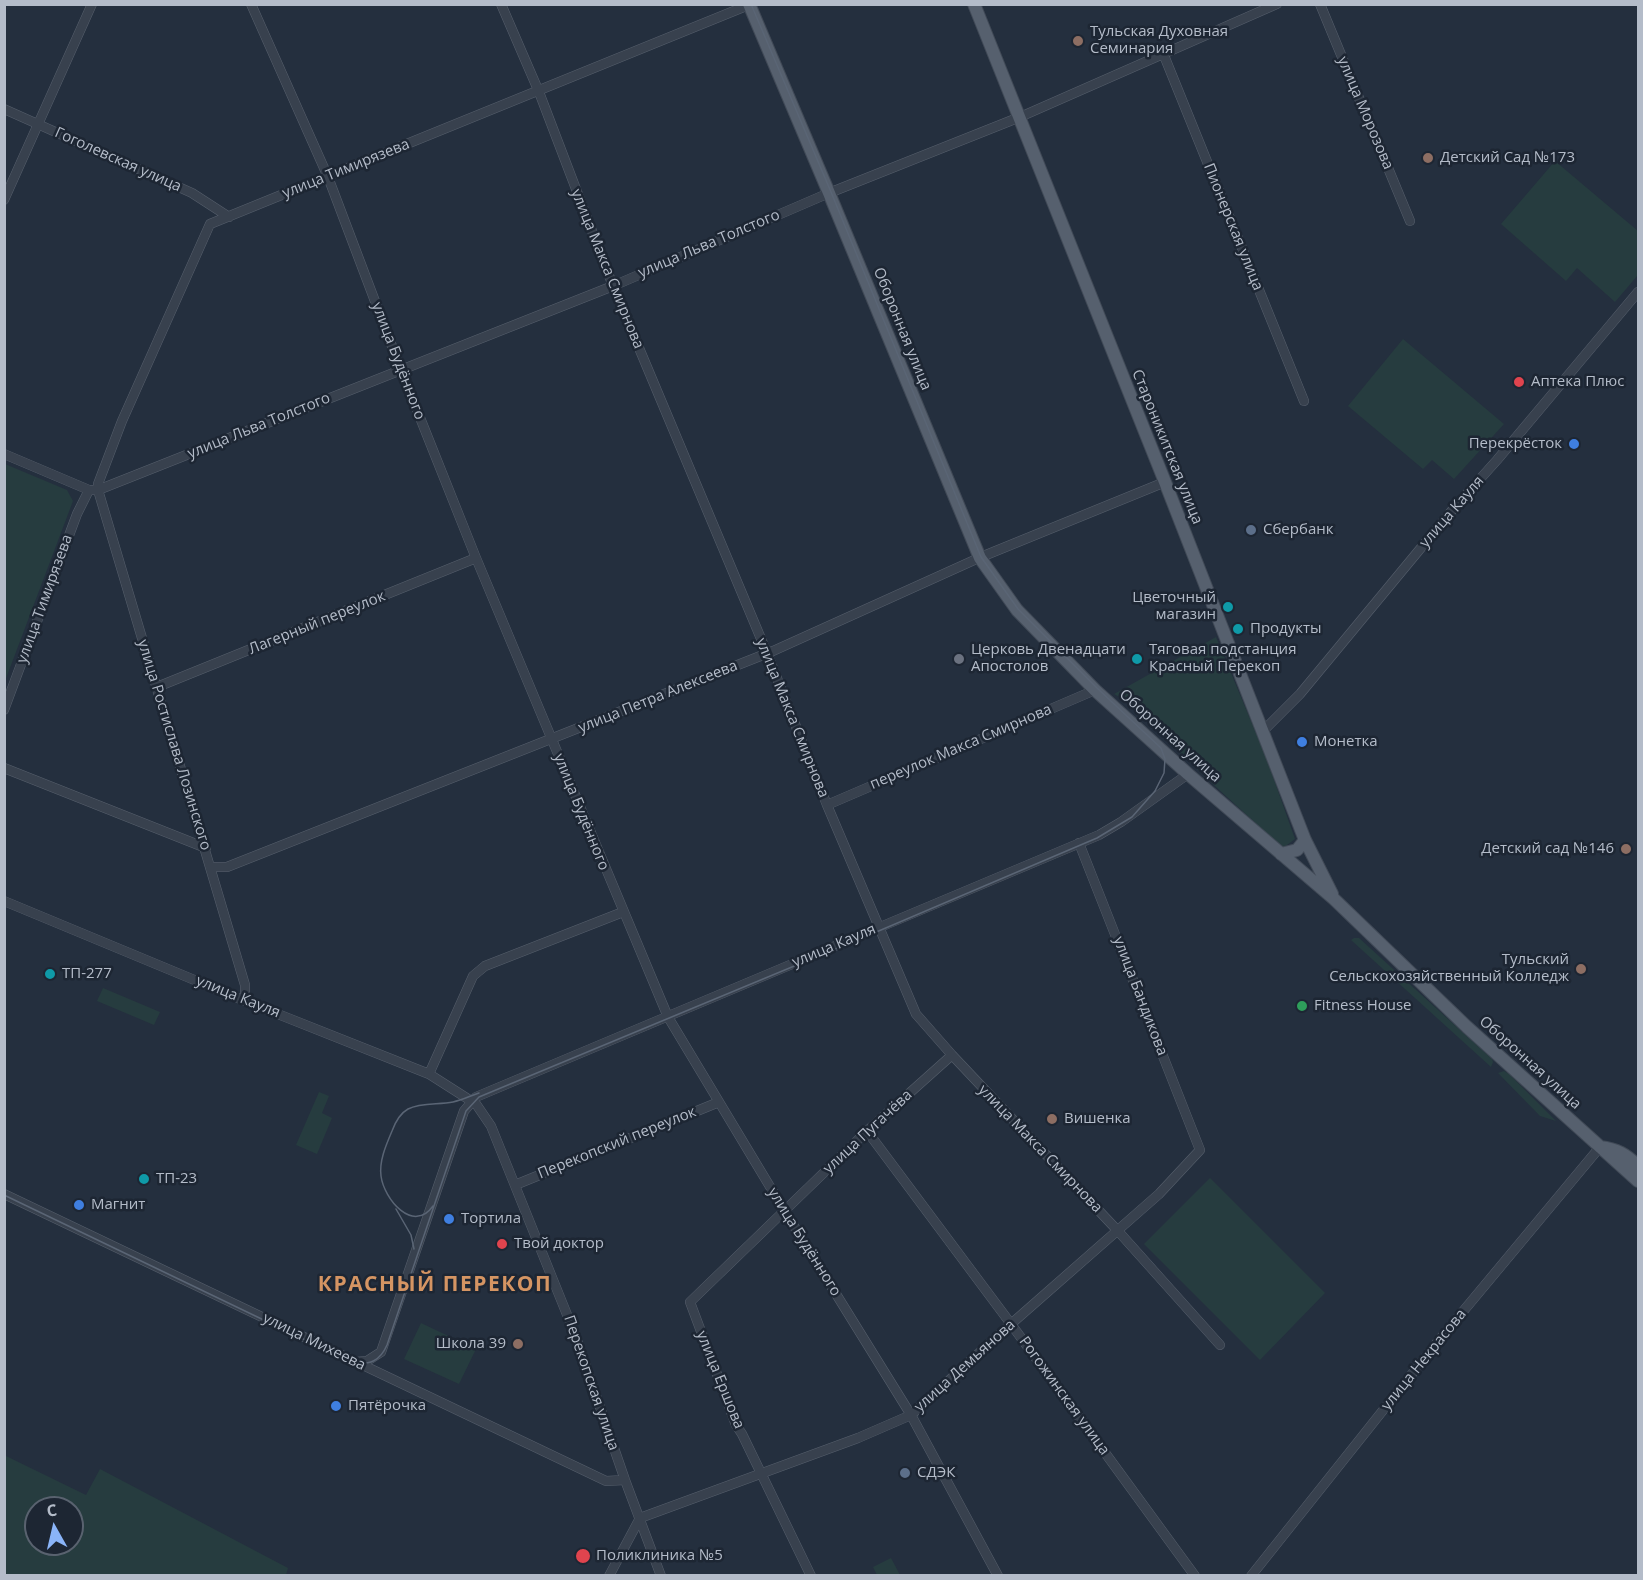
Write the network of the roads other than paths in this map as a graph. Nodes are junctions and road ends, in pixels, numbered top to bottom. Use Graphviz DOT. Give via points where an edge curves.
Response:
graph roads {
  1 [pos="92,4"];
  2 [pos="251,4"];
  3 [pos="501,4"];
  4 [pos="974,4"];
  5 [pos="1277,4"];
  6 [pos="1320,4"];
  7 [pos="750,5"];
  8 [pos="1163,53"];
  9 [pos="539,92"];
  10 [pos="4,109"];
  11 [pos="1020,117"];
  12 [pos="38,125"];
  13 [pos="328,177"];
  14 [pos="829,193"];
  15 [pos="4,200"];
  16 [pos="229,217"];
  17 [pos="1410,221"];
  18 [pos="613,286"];
  19 [pos="1638,292"];
  20 [pos="401,370"];
  21 [pos="1304,401"];
  22 [pos="4,454"];
  23 [pos="1165,483"];
  24 [pos="94,490"];
  25 [pos="476,558"];
  26 [pos="980,558"];
  27 [pos="767,653"];
  28 [pos="157,687"];
  29 [pos="1095,690"];
  30 [pos="4,710"];
  31 [pos="1264,730"];
  32 [pos="551,739"];
  33 [pos="4,768"];
  34 [pos="1188,774"];
  35 [pos="827,805"];
  36 [pos="1305,840"];
  37 [pos="1079,843"];
  38 [pos="206,848"];
  39 [pos="1281,854"];
  40 [pos="211,867"];
  41 [pos="1334,899"];
  42 [pos="4,901"];
  43 [pos="623,912"];
  44 [pos="880,926"];
  45 [pos="245,1001"];
  46 [pos="668,1017"];
  47 [pos="952,1055"];
  48 [pos="429,1074"];
  49 [pos="469,1101"];
  50 [pos="718,1102"];
  51 [pos="867,1131"];
  52 [pos="1200,1150"];
  53 [pos="1608,1150"];
  54 [pos="1638,1166"];
  55 [pos="1638,1181"];
  56 [pos="515,1185"];
  57 [pos="4,1194"];
  58 [pos="784,1210"];
  59 [pos="1118,1231"];
  60 [pos="1011,1323"];
  61 [pos="1220,1345"];
  62 [pos="355,1362"];
  63 [pos="911,1415"];
  64 [pos="762,1474"];
  65 [pos="625,1480"];
  66 [pos="640,1518"];
  67 [pos="609,1575"];
  68 [pos="662,1575"];
  69 [pos="811,1575"];
  70 [pos="998,1575"];
  71 [pos="1195,1575"];
  72 [pos="1251,1575"];
  1 -- 12 [label="street"];
  2 -- 13 [label="street, улица Будённого"];
  3 -- 9 [label="street, улица Макса Смирнова"];
  4 -- 11 [label="main road, Староникитская улица"];
  5 -- 8 [label="street, улица Льва Толстого"];
  6 -- 17 [label="street, улица Морозова"];
  7 -- 9 [label="street, улица Тимирязева"];
  7 -- 14 [label="main road, Оборонная улица"];
  8 -- 11 [label="street, улица Льва Толстого"];
  8 -- 21 [label="street, Пионерская улица"];
  9 -- 13 [label="street, улица Тимирязева"];
  9 -- 18 [label="street, улица Макса Смирнова"];
  10 -- 12 [label="street, Гоголевская улица"];
  11 -- 14 [label="street, улица Льва Толстого"];
  11 -- 23 [label="main road, Староникитская улица"];
  12 -- 15 [label="street"];
  12 -- 16 [label="street, Гоголевская улица" via="192,193"];
  13 -- 16 [label="street, улица Тимирязева"];
  13 -- 20 [label="street, улица Будённого"];
  14 -- 18 [label="street, улица Льва Толстого"];
  14 -- 26 [label="main road, Оборонная улица"];
  16 -- 24 [label="street, улица Тимирязева" via="210,224"];
  18 -- 20 [label="street, улица Льва Толстого"];
  18 -- 27 [label="street, улица Макса Смирнова"];
  19 -- 31 [label="street, улица Кауля" via="1306,687"];
  20 -- 24 [label="street, улица Льва Толстого"];
  20 -- 25 [label="street, улица Будённого"];
  22 -- 24 [label="street"];
  23 -- 26 [label="street, улица Петра Алексеева"];
  23 -- 31 [label="main road, Староникитская улица"];
  24 -- 28 [label="street, улица Ростислава Лозинского"];
  24 -- 30 [label="street, улица Тимирязева" via="84,496"];
  25 -- 28 [label="street, Лагерный переулок"];
  25 -- 32 [label="street, улица Будённого"];
  26 -- 27 [label="street, улица Петра Алексеева"];
  26 -- 29 [label="main road, Оборонная улица" via="1017,610"];
  27 -- 32 [label="street, улица Петра Алексеева"];
  27 -- 35 [label="street, улица Макса Смирнова"];
  28 -- 38 [label="street, улица Ростислава Лозинского"];
  29 -- 34 [label="main road, Оборонная улица"];
  29 -- 35 [label="street, переулок Макса Смирнова"];
  31 -- 36 [label="main road, Староникитская улица"];
  32 -- 40 [label="street, улица Петра Алексеева" via="227,867"];
  32 -- 43 [label="street, улица Будённого"];
  33 -- 38 [label="street"];
  34 -- 37 [label="street, улица Кауля" via="1121,822"];
  34 -- 39 [label="main road, Оборонная улица"];
  35 -- 44 [label="street, улица Макса Смирнова"];
  36 -- 39 [label="main road" via="1297,850"];
  36 -- 41 [label="main road, Староникитская улица"];
  37 -- 44 [label="street, улица Кауля"];
  37 -- 52 [label="street, улица Бандикова"];
  38 -- 40 [label="street, улица Ростислава Лозинского"];
  39 -- 41 [label="main road, Оборонная улица"];
  40 -- 45 [label="street, улица Ростислава Лозинского" via="245,985"];
  41 -- 53 [label="main road, Оборонная улица" via="1467,1026"];
  42 -- 45 [label="street, улица Кауля"];
  43 -- 46 [label="street, улица Будённого"];
  43 -- 48 [label="street" via="478,970"];
  44 -- 46 [label="street, улица Кауля"];
  44 -- 47 [label="street, улица Макса Смирнова" via="916,1014"];
  45 -- 48 [label="street, улица Кауля"];
  46 -- 49 [label="street, улица Кауля"];
  46 -- 50 [label="street, улица Будённого"];
  47 -- 51 [label="street, улица Пугачёва"];
  47 -- 59 [label="street, улица Макса Смирнова"];
  48 -- 49 [label="street, улица Кауля"];
  49 -- 56 [label="street, Перекопская улица" via="476,1104 491,1126"];
  49 -- 62 [label="street" via="381,1352 374,1359"];
  50 -- 56 [label="street, Перекопский переулок"];
  50 -- 58 [label="street, улица Будённого"];
  51 -- 58 [label="street, улица Пугачёва"];
  51 -- 60 [label="street, Рогожинская улица"];
  52 -- 59 [label="street, улица Демьянова"];
  53 -- 54 [label="main road" via="1624,1153"];
  53 -- 55 [label="main road, Оборонная улица"];
  53 -- 72 [label="street, улица Некрасова" via="1435,1345"];
  56 -- 65 [label="street, Перекопская улица" via="574,1332"];
  57 -- 62 [label="street, улица Михеева"];
  58 -- 63 [label="street, улица Будённого"];
  58 -- 64 [label="street, улица Ершова" via="690,1302 735,1425"];
  59 -- 60 [label="street, улица Демьянова"];
  59 -- 61 [label="street, улица Макса Смирнова"];
  60 -- 63 [label="street, улица Демьянова"];
  60 -- 71 [label="street, Рогожинская улица"];
  62 -- 65 [label="street, улица Михеева" via="606,1481"];
  63 -- 64 [label="street, улица Демьянова"];
  63 -- 70 [label="street, улица Будённого"];
  64 -- 66 [label="street, улица Демьянова"];
  64 -- 69 [label="street, улица Ершова"];
  65 -- 66 [label="street, Перекопская улица"];
  66 -- 67 [label="street"];
  66 -- 68 [label="street, Перекопская улица"];
}
